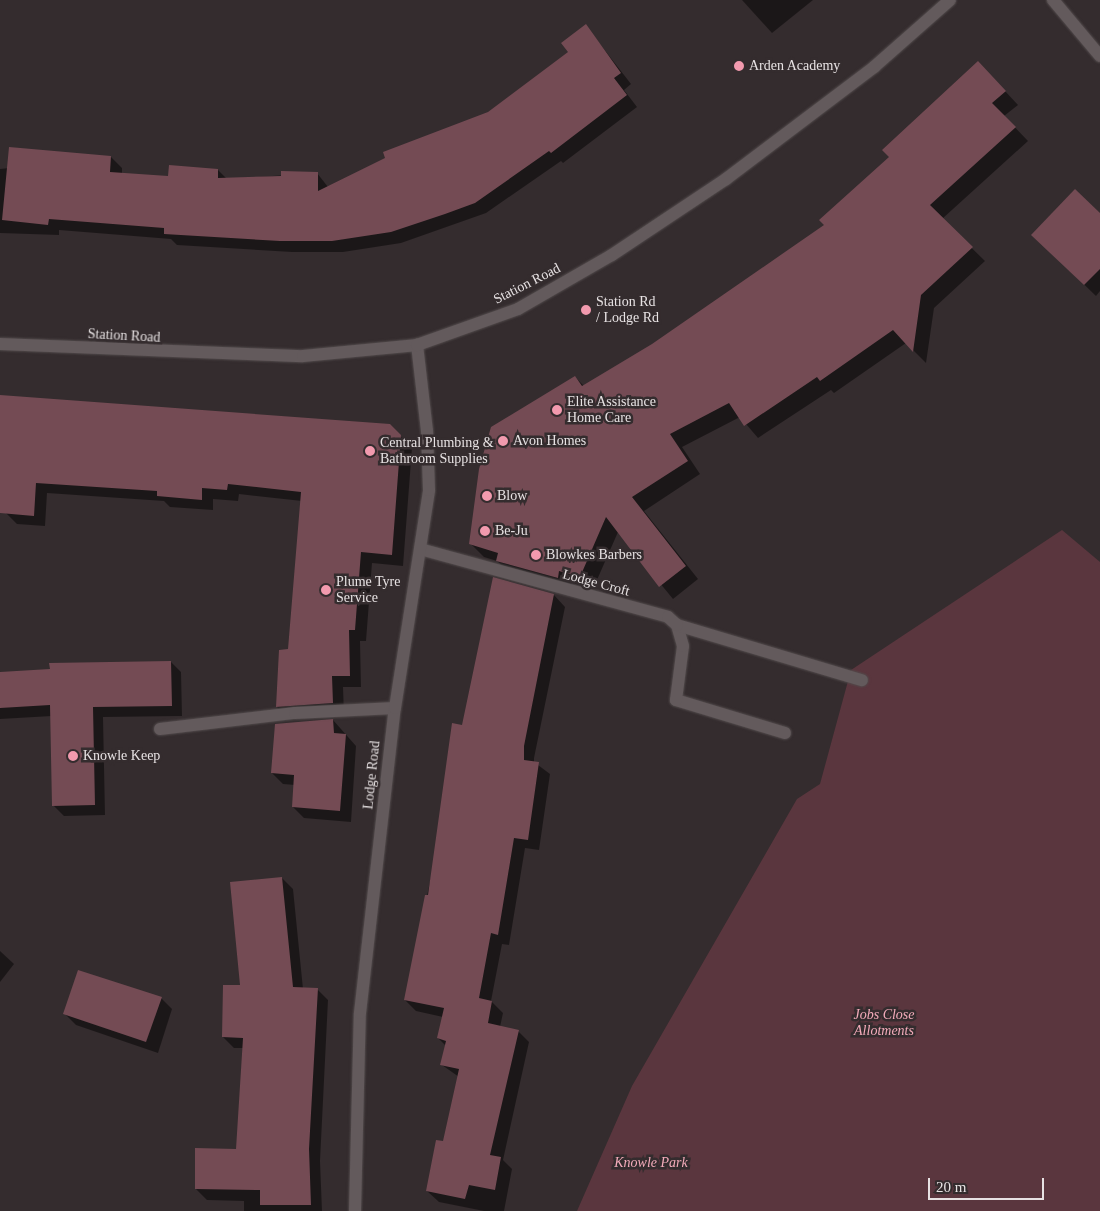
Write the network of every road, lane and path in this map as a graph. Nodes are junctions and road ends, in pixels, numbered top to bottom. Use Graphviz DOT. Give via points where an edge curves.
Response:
graph roads {
  1 [pos="950,0"];
  2 [pos="1054,0"];
  3 [pos="1100,56"];
  4 [pos="0,344"];
  5 [pos="418,346"];
  6 [pos="420,549"];
  7 [pos="677,625"];
  8 [pos="862,680"];
  9 [pos="395,708"];
  10 [pos="160,728"];
  11 [pos="785,733"];
  12 [pos="354,1211"];
  1 -- 5 [label="street, Station Road" via="867,73 726,179 612,255 518,309"];
  2 -- 3 [label="street"];
  4 -- 5 [label="street, Station Road" via="302,356"];
  5 -- 6 [label="street, Lodge Road" via="428,431 429,490"];
  6 -- 7 [label="street, Lodge Croft" via="668,617"];
  6 -- 9 [label="street, Lodge Road"];
  7 -- 8 [label="street, Lodge Croft"];
  7 -- 11 [label="street" via="683,646 676,700"];
  9 -- 10 [label="street" via="295,714"];
  9 -- 12 [label="street, Lodge Road" via="360,1013"];
}
